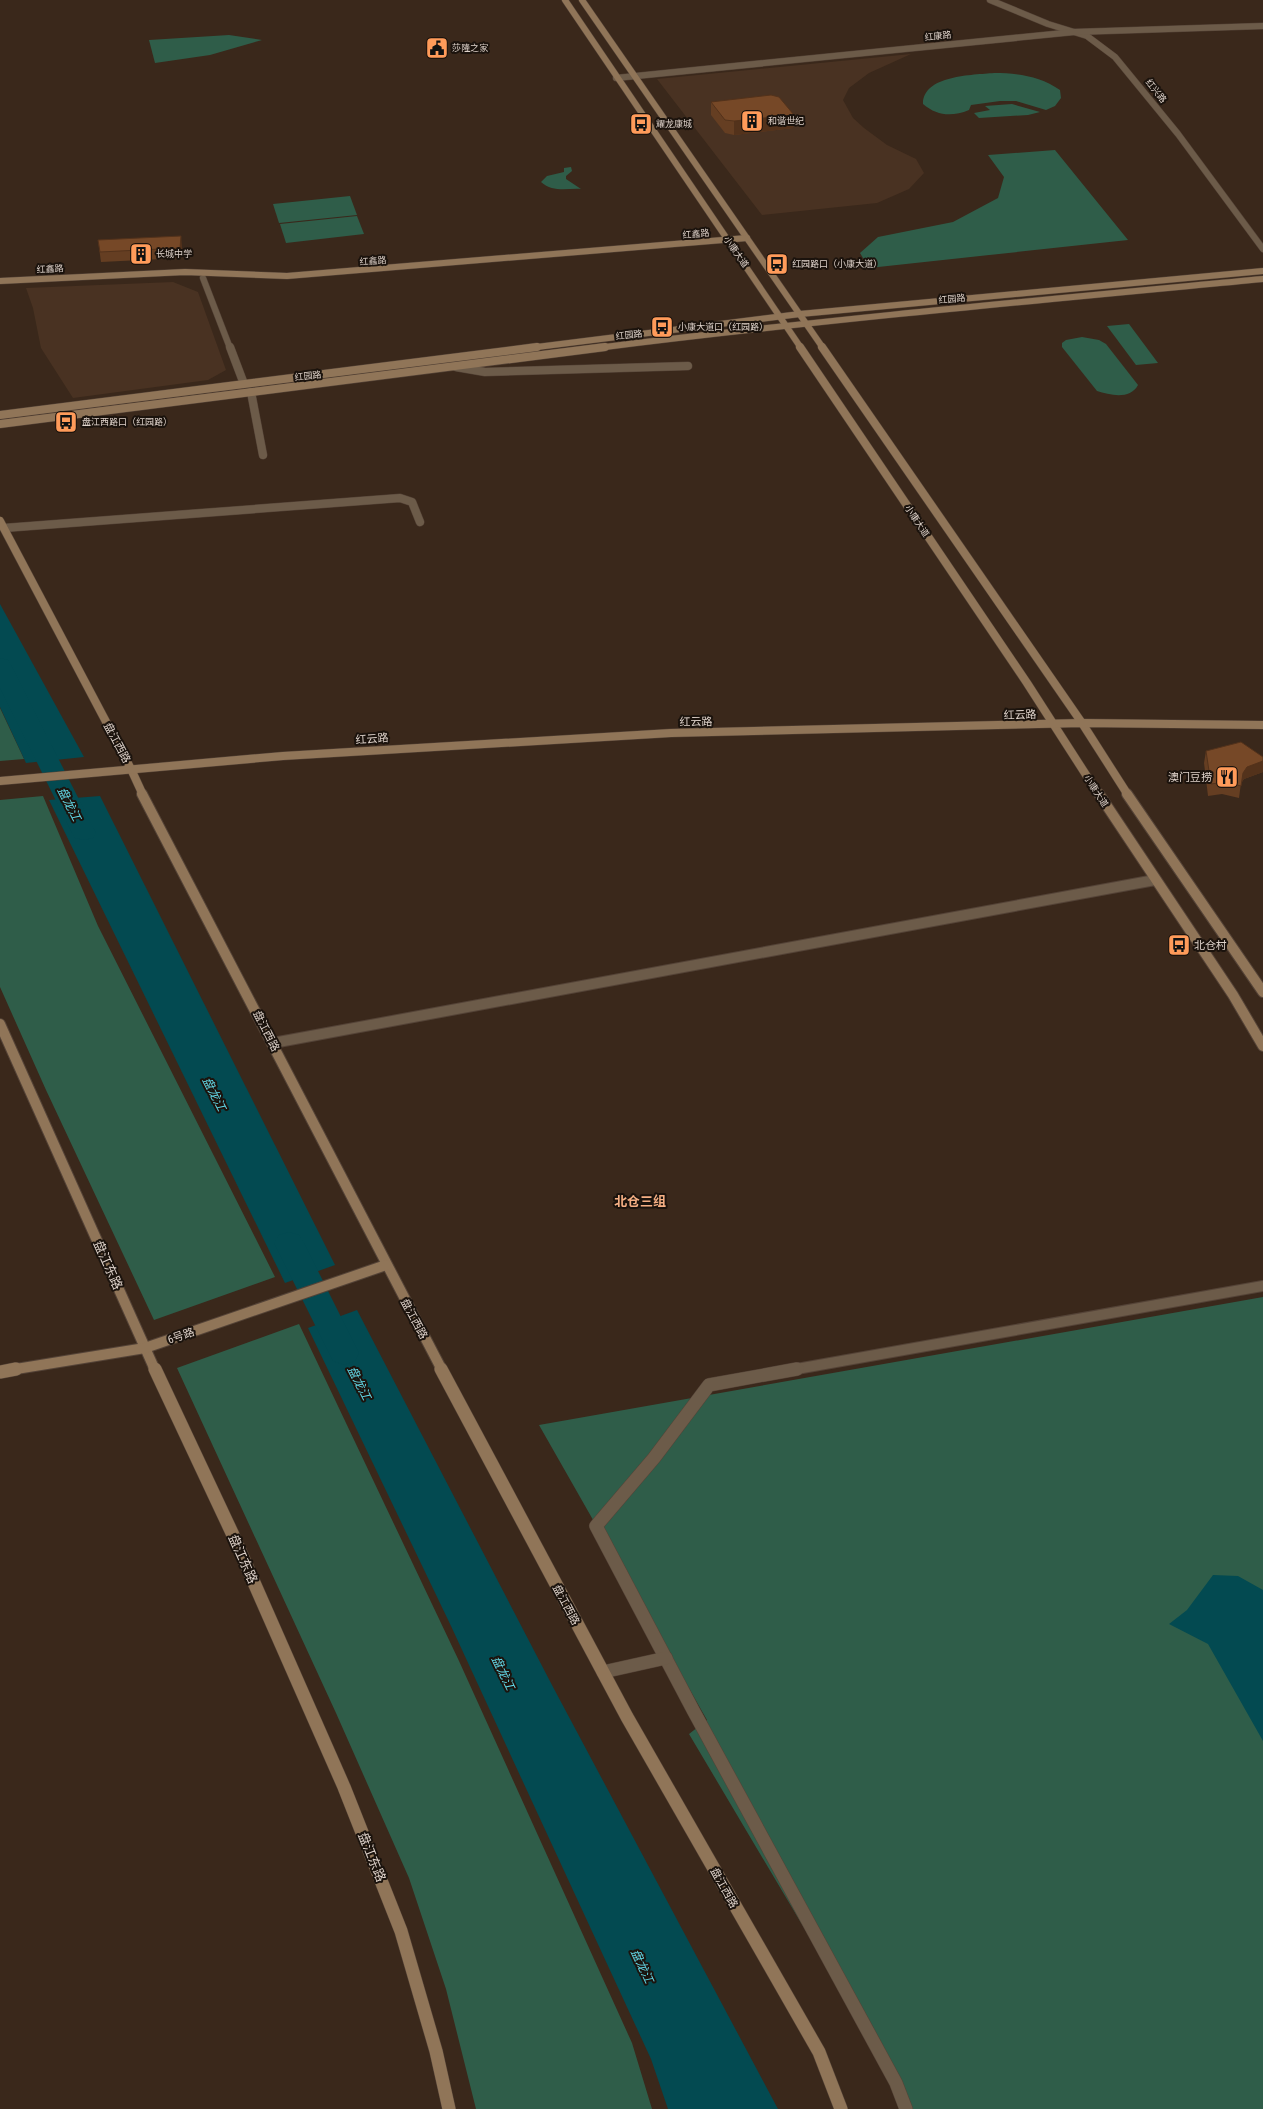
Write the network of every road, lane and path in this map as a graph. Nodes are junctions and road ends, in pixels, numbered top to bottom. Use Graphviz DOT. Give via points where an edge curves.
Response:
graph roads {
  1 [pos="564,0"];
  2 [pos="582,0"];
  3 [pos="990,0"];
  4 [pos="1263,26"];
  5 [pos="1074,32"];
  6 [pos="633,76"];
  7 [pos="616,78"];
  8 [pos="747,238"];
  9 [pos="727,241"];
  10 [pos="1263,249"];
  11 [pos="1263,271"];
  12 [pos="202,278"];
  13 [pos="1263,279"];
  14 [pos="0,281"];
  15 [pos="800,314"];
  16 [pos="780,316"];
  17 [pos="806,322"];
  18 [pos="785,325"];
  19 [pos="688,366"];
  20 [pos="456,367"];
  21 [pos="244,384"];
  22 [pos="251,392"];
  23 [pos="0,415"];
  24 [pos="0,424"];
  25 [pos="263,455"];
  26 [pos="420,522"];
  27 [pos="2,525"];
  28 [pos="1082,724"];
  29 [pos="1053,725"];
  30 [pos="1263,725"];
  31 [pos="131,769"];
  32 [pos="0,781"];
  33 [pos="1155,880"];
  34 [pos="1263,992"];
  35 [pos="0,1024"];
  36 [pos="272,1043"];
  37 [pos="1263,1046"];
  38 [pos="386,1265"];
  39 [pos="1263,1286"];
  40 [pos="145,1348"];
  41 [pos="0,1372"];
  42 [pos="666,1658"];
  43 [pos="603,1672"];
  44 [pos="449,2109"];
  45 [pos="841,2109"];
  46 [pos="906,2109"];
  1 -- 7 [label="main road, 小康大道"];
  2 -- 6 [label="main road, 小康大道"];
  3 -- 5 [label="street, 红兴路"];
  4 -- 5 [label="street, 红康路"];
  5 -- 6 [label="street, 红康路"];
  5 -- 10 [label="street, 红兴路" via="1098,42 1115,56 1178,134"];
  6 -- 7 [label="street, 红康路"];
  6 -- 8 [label="main road, 小康大道"];
  7 -- 9 [label="main road, 小康大道"];
  8 -- 9 [label="main road, 红鑫路"];
  8 -- 15 [label="main road, 小康大道"];
  9 -- 14 [label="main road, 红鑫路" via="287,276 185,272"];
  9 -- 16 [label="main road, 小康大道"];
  11 -- 15 [label="main road, 红园路"];
  12 -- 21 [label="street"];
  13 -- 17 [label="main road, 红园路"];
  15 -- 16 [label="main road, 红园路"];
  15 -- 17 [label="main road, 小康大道"];
  16 -- 18 [label="main road, 小康大道"];
  16 -- 21 [label="main road, 红园路"];
  17 -- 18 [label="main road, 红园路"];
  17 -- 28 [label="main road, 小康大道"];
  18 -- 20 [label="main road, 红园路"];
  18 -- 29 [label="main road, 小康大道"];
  19 -- 20 [label="street" via="485,372"];
  20 -- 22 [label="main road, 红园路"];
  21 -- 23 [label="main road, 红园路"];
  22 -- 24 [label="main road, 红园路"];
  22 -- 25 [label="street"];
  26 -- 27 [label="street" via="412,502 400,498"];
  27 -- 31 [label="main road, 盘江西路"];
  28 -- 29 [label="main road, 红云路"];
  28 -- 30 [label="main road, 红云路"];
  28 -- 34 [label="main road, 小康大道" via="1132,802"];
  29 -- 31 [label="main road, 红云路" via="670,733 284,756"];
  29 -- 33 [label="main road, 小康大道"];
  31 -- 32 [label="main road, 红云路"];
  31 -- 36 [label="main road, 盘江西路" via="148,807"];
  33 -- 36 [label="street"];
  33 -- 37 [label="main road, 小康大道" via="1233,995"];
  35 -- 40 [label="main road, 盘江东路"];
  36 -- 38 [label="main road, 盘江西路"];
  38 -- 40 [label="main road, 6号路"];
  38 -- 43 [label="main road, 盘江西路"];
  39 -- 42 [label="street" via="709,1385 654,1458 596,1526"];
  40 -- 41 [label="main road, 6号路"];
  40 -- 44 [label="main road, 盘江东路" via="233,1535 347,1794 401,1931 436,2051"];
  42 -- 43 [label="street"];
  42 -- 46 [label="street" via="896,2083"];
  43 -- 45 [label="main road, 盘江西路" via="819,2052"];
}
